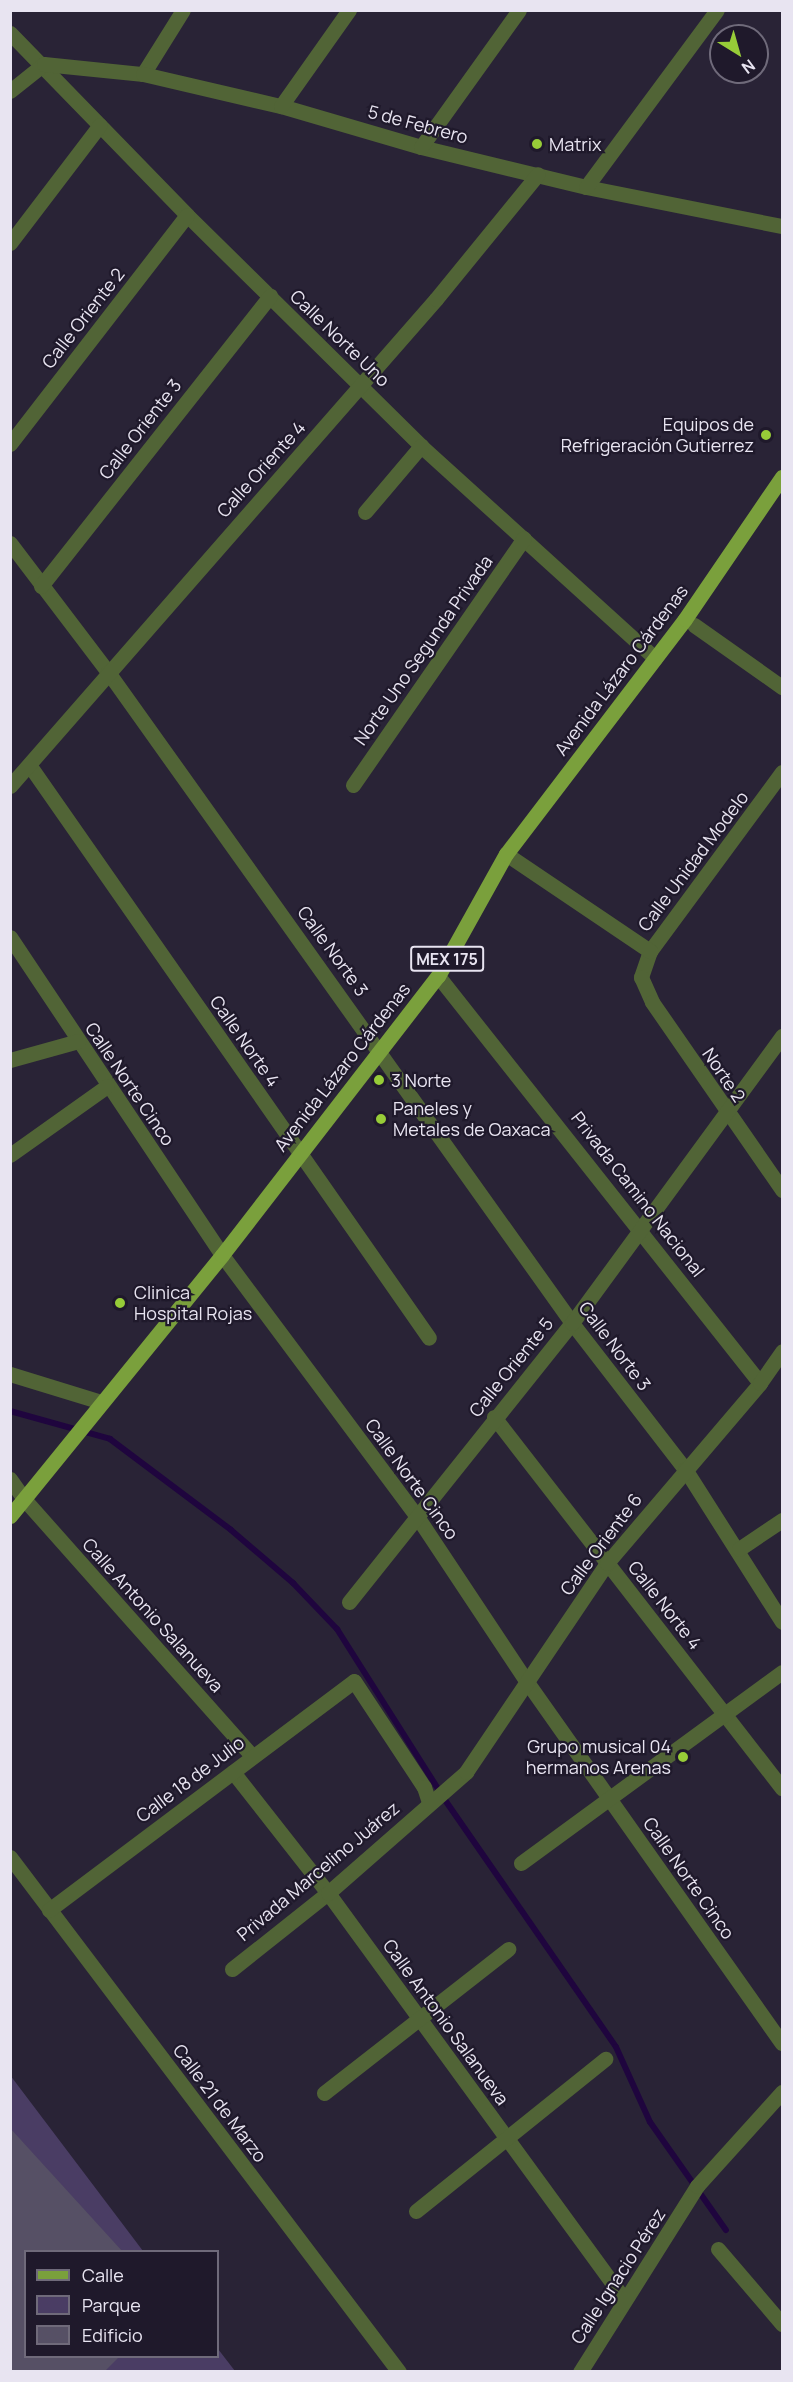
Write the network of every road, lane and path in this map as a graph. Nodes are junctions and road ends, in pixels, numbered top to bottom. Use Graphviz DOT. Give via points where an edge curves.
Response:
graph roads {
  1 [pos="183,10"];
  2 [pos="349,10"];
  3 [pos="519,10"];
  4 [pos="717,10"];
  5 [pos="10,33"];
  6 [pos="44,64"];
  7 [pos="143,74"];
  8 [pos="10,90"];
  9 [pos="281,106"];
  10 [pos="100,125"];
  11 [pos="421,147"];
  12 [pos="538,174"];
  13 [pos="586,187"];
  14 [pos="187,215"];
  15 [pos="783,226"];
  16 [pos="10,243"];
  17 [pos="270,296"];
  18 [pos="362,385"];
  19 [pos="10,444"];
  20 [pos="421,446"];
  21 [pos="783,477"];
  22 [pos="365,512"];
  23 [pos="525,538"];
  24 [pos="10,543"];
  25 [pos="21,559"];
  26 [pos="10,571"];
  27 [pos="41,586"];
  28 [pos="694,625"];
  29 [pos="655,658"];
  30 [pos="108,672"];
  31 [pos="783,687"];
  32 [pos="30,766"];
  33 [pos="783,772"];
  34 [pos="353,785"];
  35 [pos="10,786"];
  36 [pos="506,854"];
  37 [pos="10,937"];
  38 [pos="650,951"];
  39 [pos="438,976"];
  40 [pos="641,976"];
  41 [pos="783,1036"];
  42 [pos="78,1041"];
  43 [pos="380,1049"];
  44 [pos="10,1060"];
  45 [pos="107,1086"];
  46 [pos="724,1111"];
  47 [pos="299,1154"];
  48 [pos="10,1155"];
  49 [pos="783,1190"];
  50 [pos="643,1230"];
  51 [pos="222,1255"];
  52 [pos="572,1323"];
  53 [pos="429,1338"];
  54 [pos="783,1351"];
  55 [pos="10,1374"];
  56 [pos="760,1383"];
  57 [pos="100,1402"];
  58 [pos="494,1417"];
  59 [pos="685,1469"];
  60 [pos="10,1479"];
  61 [pos="24,1499"];
  62 [pos="10,1516"];
  63 [pos="418,1518"];
  64 [pos="783,1520"];
  65 [pos="739,1549"];
  66 [pos="607,1563"];
  67 [pos="349,1602"];
  68 [pos="783,1622"];
  69 [pos="783,1672"];
  70 [pos="526,1682"];
  71 [pos="725,1714"];
  72 [pos="252,1756"];
  73 [pos="233,1772"];
  74 [pos="461,1777"];
  75 [pos="783,1788"];
  76 [pos="610,1799"];
  77 [pos="431,1800"];
  78 [pos="10,1857"];
  79 [pos="521,1863"];
  80 [pos="328,1893"];
  81 [pos="49,1910"];
  82 [pos="508,1948"];
  83 [pos="232,1969"];
  84 [pos="420,2019"];
  85 [pos="783,2043"];
  86 [pos="605,2059"];
  87 [pos="324,2092"];
  88 [pos="783,2092"];
  89 [pos="505,2137"];
  90 [pos="416,2211"];
  91 [pos="718,2249"];
  92 [pos="624,2299"];
  93 [pos="783,2324"];
  94 [pos="399,2372"];
  95 [pos="580,2372"];
  1 -- 7 [label="street"];
  2 -- 9 [label="street"];
  3 -- 11 [label="street"];
  4 -- 13 [label="street"];
  5 -- 6 [label="street, Calle Norte Uno"];
  6 -- 7 [label="street, 5 de Febrero"];
  6 -- 8 [label="street"];
  6 -- 10 [label="street, Calle Norte Uno"];
  7 -- 9 [label="street, 5 de Febrero"];
  9 -- 11 [label="street, 5 de Febrero"];
  10 -- 14 [label="street, Calle Norte Uno"];
  10 -- 16 [label="street"];
  11 -- 12 [label="street, 5 de Febrero"];
  12 -- 13 [label="street, 5 de Febrero"];
  12 -- 18 [label="street, Calle Oriente 4"];
  13 -- 15 [label="street, 5 de Febrero"];
  14 -- 17 [label="street, Calle Norte Uno"];
  14 -- 19 [label="street, Calle Oriente 2"];
  17 -- 18 [label="street, Calle Norte Uno"];
  17 -- 27 [label="street, Calle Oriente 3"];
  18 -- 20 [label="street, Calle Norte Uno"];
  18 -- 30 [label="street, Calle Oriente 4"];
  20 -- 22 [label="street"];
  20 -- 23 [label="street, Calle Norte Uno"];
  21 -- 29 [label="main road, Avenida Lázaro Cárdenas / MEX 175"];
  23 -- 29 [label="street, Calle Norte Uno"];
  23 -- 34 [label="street, Norte Uno Segunda Privada"];
  24 -- 25 [label="street, Calle Norte 3"];
  25 -- 26 [label="street"];
  25 -- 27 [label="street, Calle Norte 3"];
  27 -- 30 [label="street, Calle Norte 3"];
  28 -- 31 [label="street"];
  29 -- 36 [label="main road, Avenida Lázaro Cárdenas / MEX 175"];
  30 -- 32 [label="street, Calle Oriente 4"];
  30 -- 43 [label="street, Calle Norte 3"];
  32 -- 35 [label="street, Calle Oriente 4"];
  32 -- 47 [label="street, Calle Norte 4"];
  33 -- 38 [label="street, Calle Unidad Modelo"];
  36 -- 38 [label="street"];
  36 -- 39 [label="main road, Avenida Lázaro Cárdenas / MEX 175"];
  37 -- 42 [label="street, Calle Norte Cinco"];
  38 -- 40 [label="street, Calle Unidad Modelo"];
  39 -- 43 [label="main road, Avenida Lázaro Cárdenas / MEX 175"];
  39 -- 50 [label="street, Privada Camino Nacional"];
  40 -- 46 [label="street, Norte 2" via="652,1002"];
  41 -- 46 [label="street, Calle Oriente 5"];
  42 -- 44 [label="street"];
  42 -- 45 [label="street, Calle Norte Cinco"];
  43 -- 47 [label="main road, Avenida Lázaro Cárdenas / MEX 175"];
  43 -- 52 [label="street, Calle Norte 3"];
  45 -- 48 [label="street"];
  45 -- 51 [label="street, Calle Norte Cinco"];
  46 -- 49 [label="street, Norte 2"];
  46 -- 50 [label="street, Calle Oriente 5"];
  47 -- 51 [label="main road, Avenida Lázaro Cárdenas / MEX 175"];
  47 -- 53 [label="street, Calle Norte 4"];
  50 -- 52 [label="street, Calle Oriente 5"];
  50 -- 56 [label="street, Privada Camino Nacional"];
  51 -- 57 [label="main road, Avenida Lázaro Cárdenas / MEX 175"];
  51 -- 63 [label="street, Calle Norte Cinco"];
  52 -- 58 [label="street, Calle Oriente 5"];
  52 -- 59 [label="street, Calle Norte 3"];
  54 -- 56 [label="street, Calle Oriente 6"];
  55 -- 57 [label="street"];
  56 -- 59 [label="street, Calle Oriente 6"];
  57 -- 61 [label="main road, Avenida Lázaro Cárdenas / MEX 175"];
  58 -- 63 [label="street, Calle Oriente 5"];
  58 -- 66 [label="street, Calle Norte 4"];
  59 -- 65 [label="street, Calle Norte 3"];
  59 -- 66 [label="street, Calle Oriente 6"];
  60 -- 61 [label="street, Calle Antonio Salanueva"];
  61 -- 62 [label="main road, Avenida Lázaro Cárdenas / MEX 175"];
  61 -- 72 [label="street, Calle Antonio Salanueva"];
  63 -- 67 [label="street, Calle Oriente 5"];
  63 -- 70 [label="street, Calle Norte Cinco"];
  64 -- 65 [label="street"];
  65 -- 68 [label="street, Calle Norte 3"];
  66 -- 70 [label="street, Calle Oriente 6"];
  66 -- 71 [label="street, Calle Norte 4"];
  69 -- 71 [label="street"];
  70 -- 74 [label="street, Calle Oriente 6"];
  70 -- 76 [label="street, Calle Norte Cinco"];
  71 -- 75 [label="street, Calle Norte 4"];
  71 -- 76 [label="street"];
  72 -- 73 [label="street, Calle 18 de Julio"];
  72 -- 77 [label="street, Calle 18 de Julio" via="354,1682"];
  73 -- 80 [label="street, Calle Antonio Salanueva"];
  73 -- 81 [label="street, Calle 18 de Julio"];
  74 -- 77 [label="street, Privada Marcelino Juárez"];
  76 -- 79 [label="street"];
  76 -- 85 [label="street, Calle Norte Cinco"];
  77 -- 80 [label="street, Privada Marcelino Juárez"];
  78 -- 81 [label="street, Calle 21 de Marzo"];
  80 -- 83 [label="street, Privada Marcelino Juárez"];
  80 -- 84 [label="street, Calle Antonio Salanueva"];
  81 -- 94 [label="street, Calle 21 de Marzo"];
  82 -- 84 [label="street"];
  84 -- 87 [label="street"];
  84 -- 89 [label="street, Calle Antonio Salanueva"];
  86 -- 89 [label="street"];
  88 -- 92 [label="street, Calle Ignacio Pérez" via="697,2186"];
  89 -- 90 [label="street"];
  89 -- 92 [label="street, Calle Antonio Salanueva"];
  91 -- 93 [label="street"];
  92 -- 95 [label="street, Calle Ignacio Pérez"];
}
